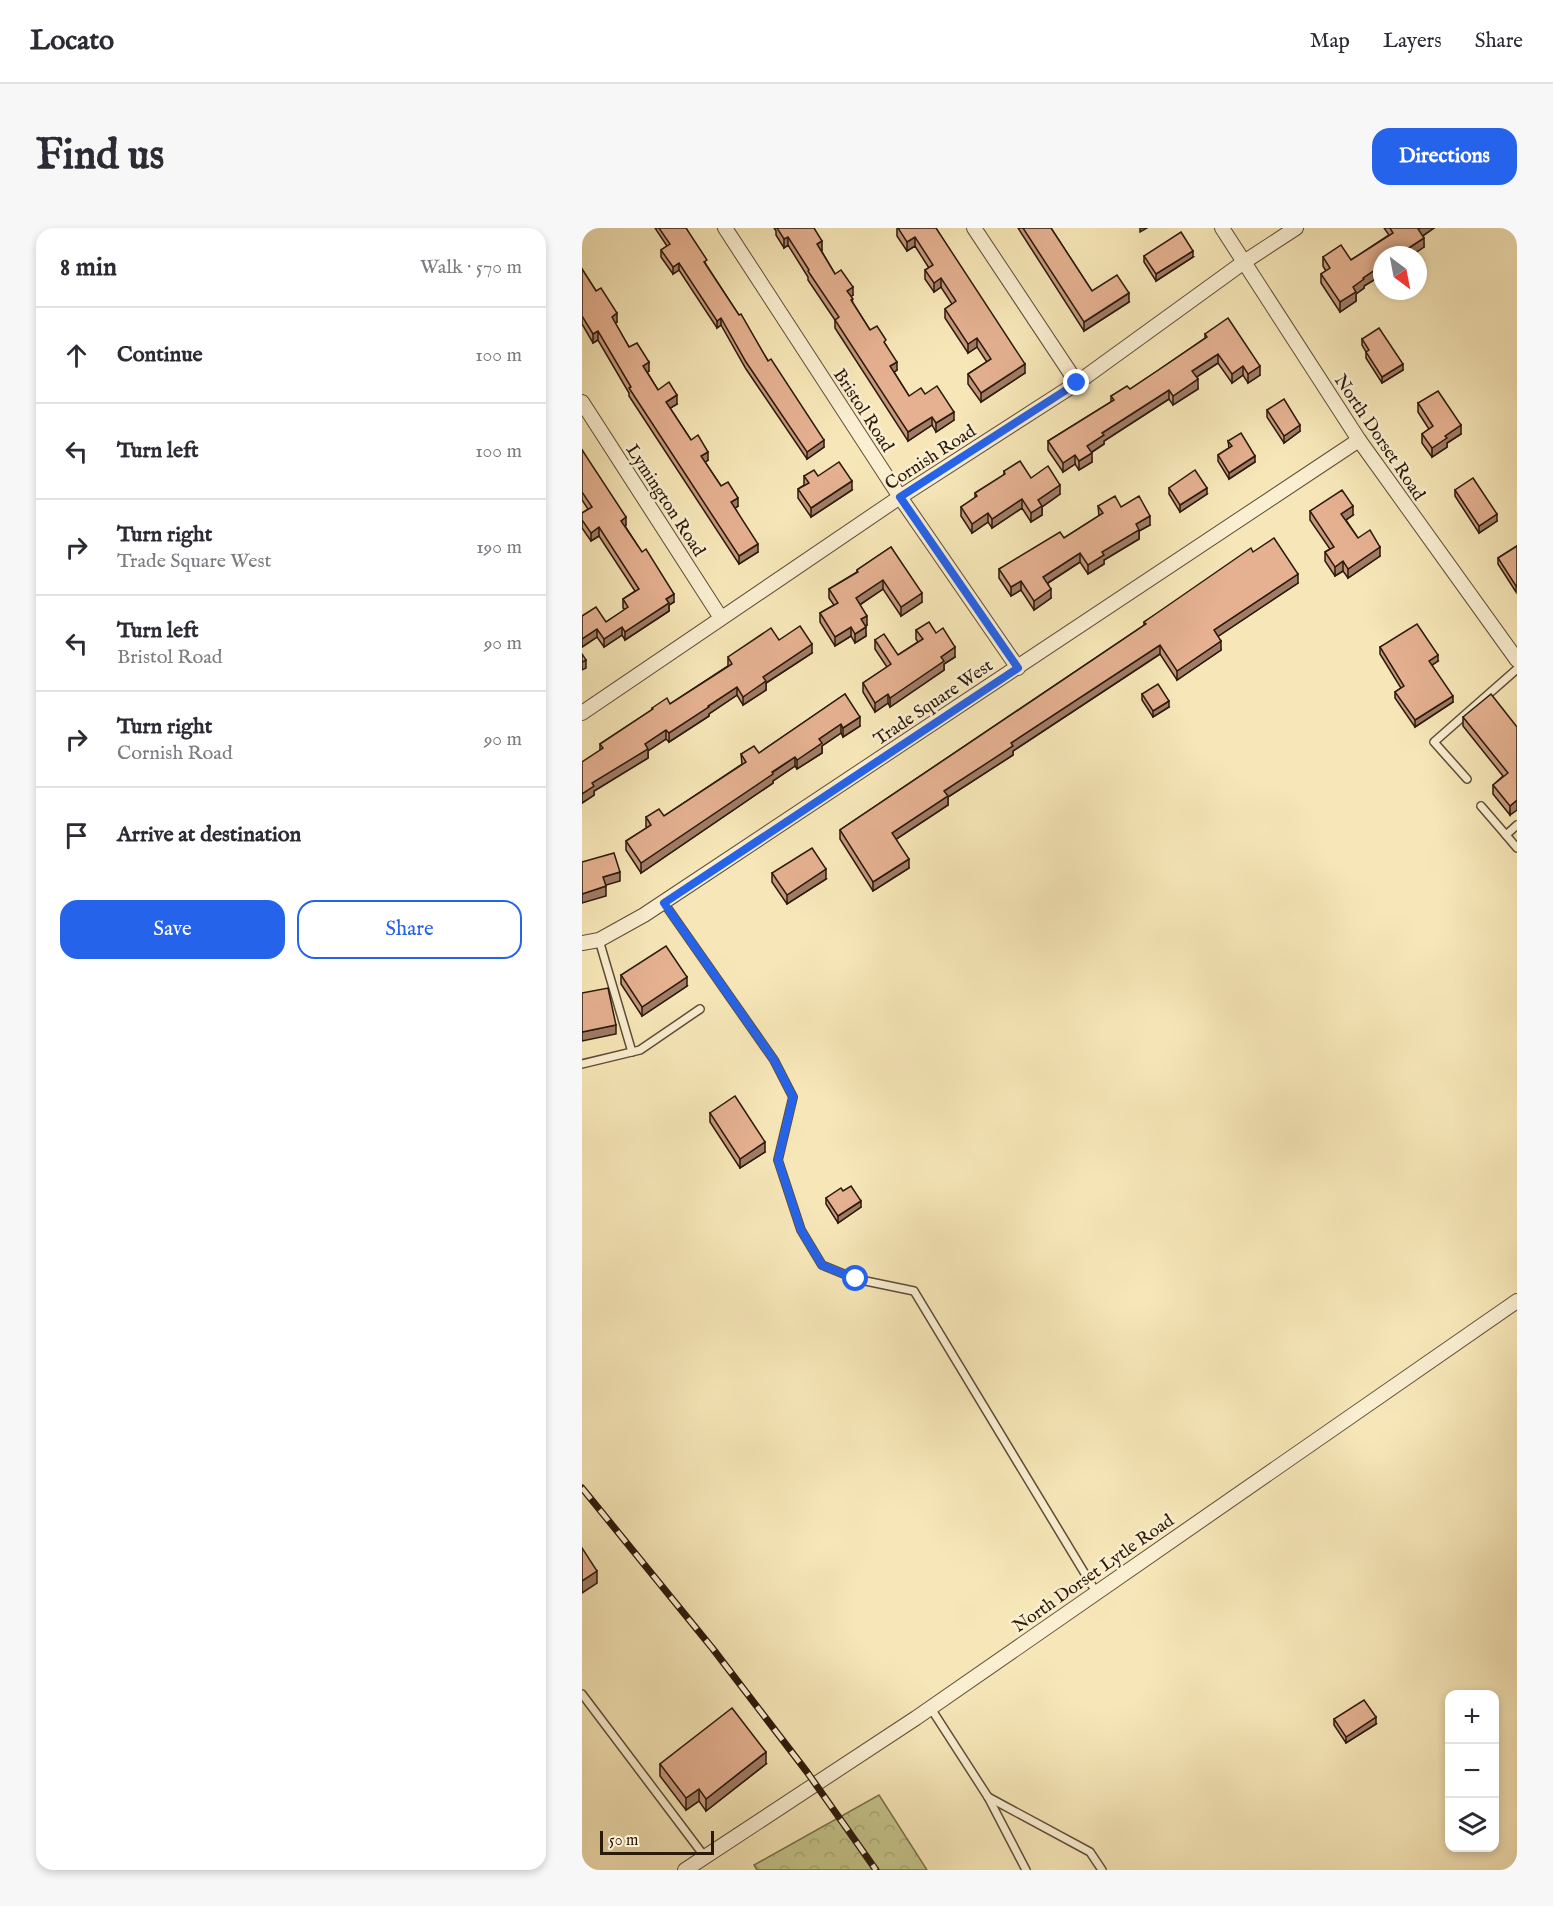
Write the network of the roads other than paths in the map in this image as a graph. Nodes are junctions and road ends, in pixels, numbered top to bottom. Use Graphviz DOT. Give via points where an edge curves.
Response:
graph roads {
  1 [pos="725,228"];
  2 [pos="974,228"];
  3 [pos="1222,228"];
  4 [pos="1296,228"];
  5 [pos="1244,262"];
  6 [pos="1077,383"];
  7 [pos="582,402"];
  8 [pos="1359,440"];
  9 [pos="900,497"];
  10 [pos="721,618"];
  11 [pos="1517,660"];
  12 [pos="1018,668"];
  13 [pos="1517,669"];
  14 [pos="582,713"];
  15 [pos="1467,779"];
  16 [pos="1481,806"];
  17 [pos="1517,825"];
  18 [pos="1506,835"];
  19 [pos="1517,848"];
  20 [pos="664,903"];
  21 [pos="599,940"];
  22 [pos="582,943"];
  23 [pos="700,1009"];
  24 [pos="632,1052"];
  25 [pos="582,1064"];
  26 [pos="1516,1303"];
  27 [pos="1096,1592"];
  28 [pos="582,1694"];
  29 [pos="930,1707"];
  30 [pos="988,1797"];
  31 [pos="705,1857"];
  32 [pos="685,1870"];
  33 [pos="1026,1870"];
  34 [pos="1102,1870"];
  1 -- 9 [label="street, Bristol Road"];
  2 -- 6 [label="street"];
  3 -- 5 [label="street, North Dorset Road"];
  4 -- 5 [label="street, Cornish Road"];
  5 -- 6 [label="street, Cornish Road"];
  5 -- 8 [label="street, North Dorset Road"];
  6 -- 9 [label="street, Cornish Road"];
  7 -- 10 [label="street, Lymington Road"];
  8 -- 11 [label="street, North Dorset Road"];
  8 -- 12 [label="street, Trade Square West"];
  9 -- 10 [label="street, Cornish Road"];
  9 -- 12 [label="street, Bristol Road"];
  10 -- 14 [label="street, Cornish Road"];
  12 -- 20 [label="street, Trade Square West"];
  13 -- 15 [label="lane" via="1434,742"];
  16 -- 18 [label="lane"];
  17 -- 18 [label="lane"];
  18 -- 19 [label="lane"];
  20 -- 21 [label="street, Trade Square West"];
  20 -- 27 [label="lane" via="774,1060 793,1097 778,1160 801,1230 822,1265 856,1279 914,1291"];
  21 -- 22 [label="street, Trade Square West"];
  21 -- 24 [label="lane"];
  23 -- 24 [label="lane"];
  24 -- 25 [label="lane"];
  26 -- 27 [label="street, North Dorset Lytle Road"];
  27 -- 29 [label="street, North Dorset Lytle Road"];
  28 -- 31 [label="lane"];
  29 -- 30 [label="lane"];
  29 -- 31 [label="street, North Dorset Lytle Road"];
  30 -- 33 [label="lane"];
  30 -- 34 [label="lane" via="1089,1852"];
  31 -- 32 [label="street, North Dorset Lytle Road"];
}
